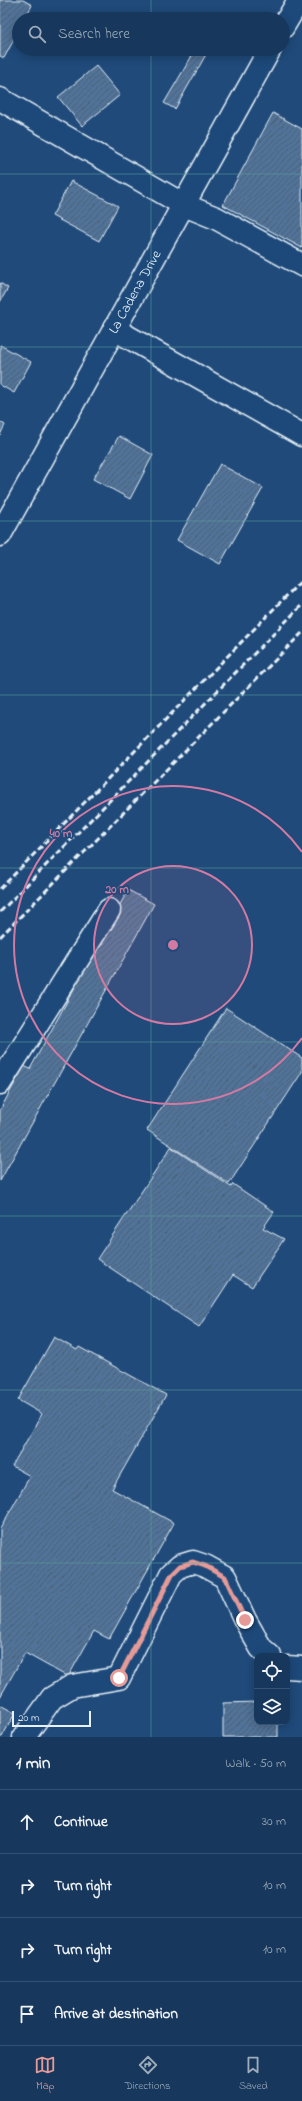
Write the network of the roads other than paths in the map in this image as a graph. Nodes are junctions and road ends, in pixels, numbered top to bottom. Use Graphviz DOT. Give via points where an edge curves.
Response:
graph roads {
  1 [pos="299,0"];
  2 [pos="290,15"];
  3 [pos="266,56"];
  4 [pos="0,99"];
  5 [pos="184,204"];
  6 [pos="302,265"];
  7 [pos="114,329"];
  8 [pos="302,435"];
  9 [pos="0,535"];
  10 [pos="109,910"];
  11 [pos="0,1083"];
  12 [pos="267,1653"];
  13 [pos="290,1667"];
  14 [pos="302,1668"];
  15 [pos="24,1737"];
  1 -- 2 [label="street"];
  3 -- 5 [label="street, La Cadena Drive"];
  4 -- 5 [label="street"];
  5 -- 6 [label="street" via="216,218"];
  5 -- 7 [label="street, La Cadena Drive"];
  7 -- 8 [label="street"];
  7 -- 9 [label="street, La Cadena Drive"];
  10 -- 11 [label="street"];
  12 -- 15 [label="street" via="245,1620 225,1577 193,1562 180,1566 172,1574 119,1678 72,1686 52,1698"];
  13 -- 14 [label="street"];
}
